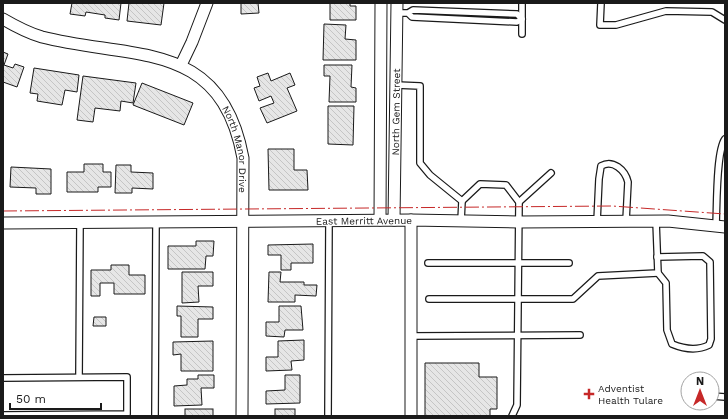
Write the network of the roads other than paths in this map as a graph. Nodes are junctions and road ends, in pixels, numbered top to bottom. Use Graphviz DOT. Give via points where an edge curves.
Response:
graph roads {
  1 [pos="207,3"];
  2 [pos="381,3"];
  3 [pos="601,3"];
  4 [pos="522,4"];
  5 [pos="397,8"];
  6 [pos="522,18"];
  7 [pos="3,19"];
  8 [pos="725,20"];
  9 [pos="522,34"];
  10 [pos="181,65"];
  11 [pos="396,85"];
  12 [pos="725,139"];
  13 [pos="551,173"];
  14 [pos="462,201"];
  15 [pos="519,202"];
  16 [pos="329,220"];
  17 [pos="380,220"];
  18 [pos="394,220"];
  19 [pos="411,220"];
  20 [pos="244,221"];
  21 [pos="461,221"];
  22 [pos="626,221"];
  23 [pos="656,221"];
  24 [pos="80,222"];
  25 [pos="156,222"];
  26 [pos="518,222"];
  27 [pos="597,222"];
  28 [pos="3,223"];
  29 [pos="720,226"];
  30 [pos="657,257"];
  31 [pos="428,263"];
  32 [pos="518,263"];
  33 [pos="569,263"];
  34 [pos="658,274"];
  35 [pos="429,299"];
  36 [pos="518,299"];
  37 [pos="580,335"];
  38 [pos="412,336"];
  39 [pos="519,336"];
  40 [pos="79,377"];
  41 [pos="3,378"];
  42 [pos="3,415"];
  43 [pos="156,416"];
  44 [pos="242,416"];
  45 [pos="328,416"];
  46 [pos="410,416"];
  47 [pos="512,416"];
  1 -- 10 [label="street"];
  2 -- 17 [label="street, North Gem Street"];
  3 -- 8 [label="lane" via="600,25 616,25 666,11 712,12"];
  4 -- 6 [label="lane"];
  5 -- 6 [label="lane" via="408,13 413,10 516,14"];
  5 -- 11 [label="street, North Gem Street"];
  6 -- 9 [label="lane"];
  7 -- 10 [label="street, North Manor Drive" via="40,36 139,53"];
  10 -- 20 [label="street, North Manor Drive" via="218,95 238,133 243,158"];
  11 -- 14 [label="lane" via="420,86 420,163 430,175"];
  11 -- 18 [label="street, North Gem Street"];
  12 -- 29 [label="lane" via="721,144 719,157"];
  13 -- 15 [label="lane"];
  14 -- 15 [label="lane" via="480,184 494,184 506,185"];
  14 -- 21 [label="lane"];
  15 -- 26 [label="lane"];
  16 -- 17 [label="street, East Merritt Avenue"];
  16 -- 20 [label="street, East Merritt Avenue"];
  16 -- 45 [label="lane"];
  17 -- 18 [label="street, East Merritt Avenue"];
  18 -- 19 [label="street, East Merritt Avenue"];
  19 -- 21 [label="street, East Merritt Avenue"];
  19 -- 38 [label="street"];
  20 -- 25 [label="street, East Merritt Avenue"];
  20 -- 44 [label="street, North Manor Drive"];
  21 -- 26 [label="street, East Merritt Avenue"];
  22 -- 23 [label="street, East Merritt Avenue"];
  22 -- 27 [label="street, East Merritt Avenue"];
  22 -- 27 [label="lane" via="626,176 614,164 606,163 601,166 598,179"];
  23 -- 29 [label="street, East Merritt Avenue"];
  23 -- 30 [label="lane"];
  24 -- 25 [label="street, East Merritt Avenue"];
  24 -- 28 [label="street, East Merritt Avenue"];
  24 -- 40 [label="lane"];
  25 -- 43 [label="lane"];
  26 -- 27 [label="street, East Merritt Avenue"];
  26 -- 32 [label="lane"];
  30 -- 34 [label="lane"];
  30 -- 34 [label="lane" via="703,256 710,262 709,345 701,349 682,348 672,344 667,330 666,283"];
  31 -- 32 [label="lane"];
  32 -- 33 [label="lane"];
  32 -- 36 [label="lane"];
  34 -- 36 [label="lane" via="598,276 572,299"];
  35 -- 36 [label="lane"];
  36 -- 39 [label="lane"];
  37 -- 39 [label="lane"];
  38 -- 39 [label="lane"];
  38 -- 46 [label="street"];
  39 -- 47 [label="lane" via="517,405"];
  40 -- 41 [label="lane"];
  40 -- 42 [label="lane" via="126,377 127,414"];
}
